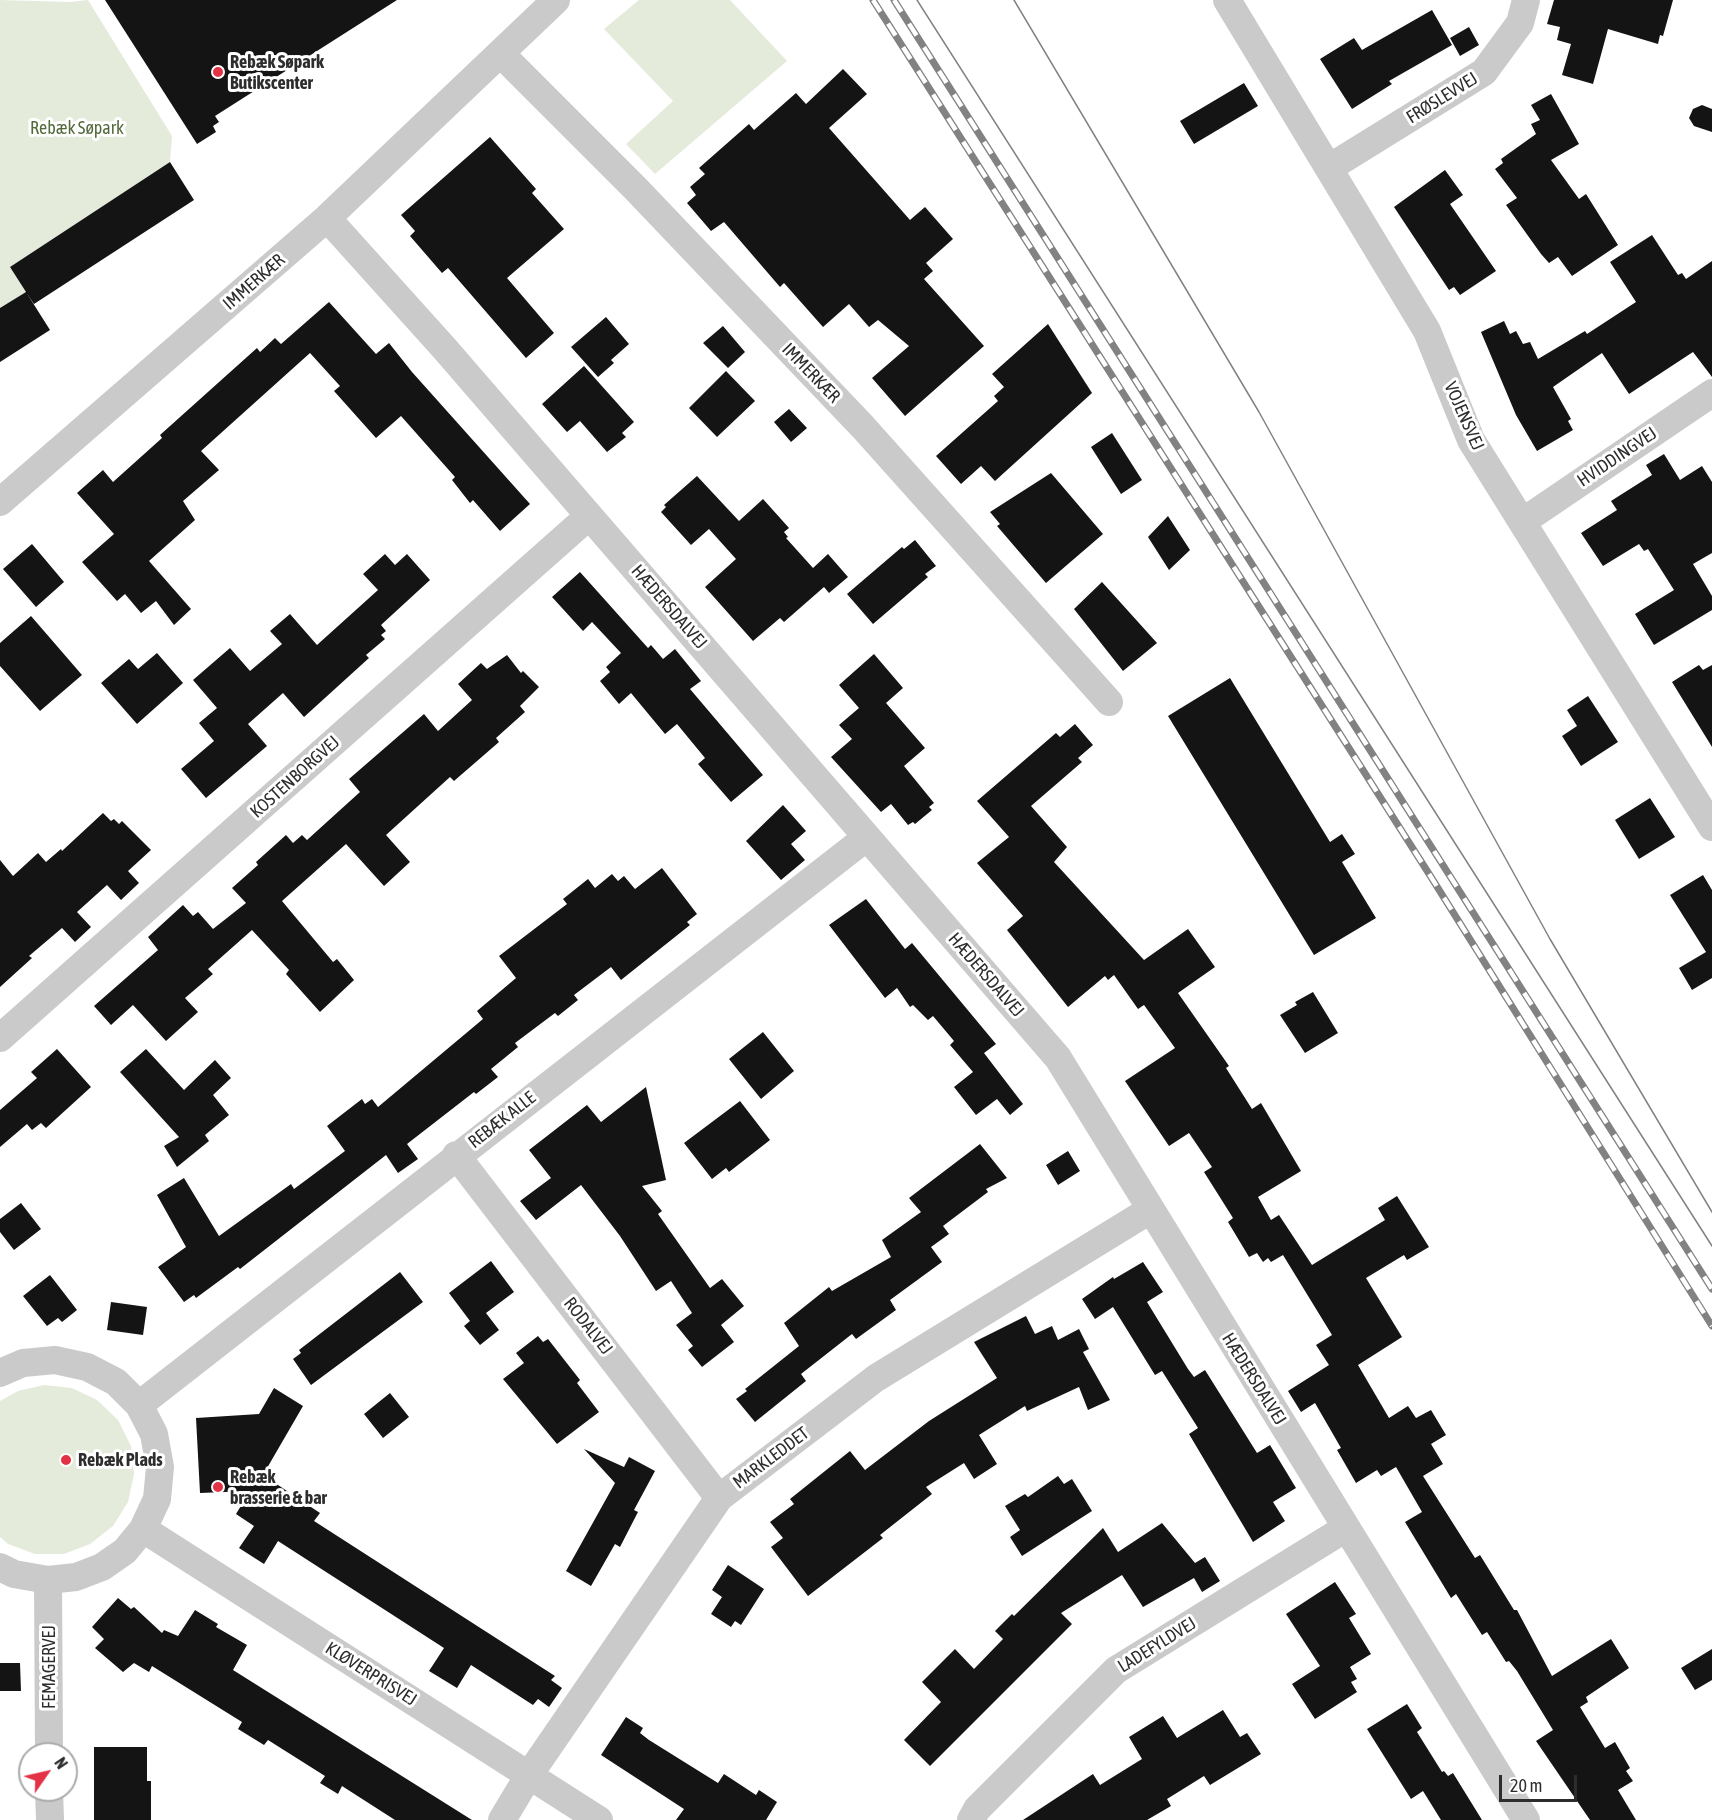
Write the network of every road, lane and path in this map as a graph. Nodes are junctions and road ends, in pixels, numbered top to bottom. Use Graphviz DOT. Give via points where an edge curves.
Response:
graph roads {
  1 [pos="556,0"];
  2 [pos="1227,0"];
  3 [pos="1526,0"];
  4 [pos="501,54"];
  5 [pos="1329,168"];
  6 [pos="327,218"];
  7 [pos="1712,393"];
  8 [pos="0,502"];
  9 [pos="589,516"];
  10 [pos="1522,522"];
  11 [pos="1109,702"];
  12 [pos="1712,827"];
  13 [pos="867,837"];
  14 [pos="0,1038"];
  15 [pos="456,1155"];
  16 [pos="1150,1210"];
  17 [pos="0,1373"];
  18 [pos="139,1405"];
  19 [pos="719,1498"];
  20 [pos="1346,1528"];
  21 [pos="143,1529"];
  22 [pos="0,1567"];
  23 [pos="48,1580"];
  24 [pos="49,1742"];
  25 [pos="529,1775"];
  26 [pos="49,1802"];
  27 [pos="50,1820"];
  28 [pos="502,1820"];
  29 [pos="599,1820"];
  30 [pos="971,1820"];
  31 [pos="1526,1820"];
  1 -- 4 [label="street, IMMERKÆR"];
  2 -- 5 [label="street, VOJENSVEJ"];
  3 -- 5 [label="street, FRØSLEVVEJ" via="1520,23 1484,72"];
  4 -- 6 [label="street, IMMERKÆR"];
  4 -- 11 [label="street, IMMERKÆR" via="636,189 863,428"];
  5 -- 10 [label="street, VOJENSVEJ" via="1427,331 1471,440"];
  6 -- 8 [label="street, IMMERKÆR"];
  6 -- 9 [label="street, HÆDERSDALVEJ"];
  7 -- 10 [label="street, HVIDDINGVEJ"];
  9 -- 13 [label="street, HÆDERSDALVEJ"];
  9 -- 14 [label="street, KOSTENBORGVEJ"];
  10 -- 12 [label="street, VOJENSVEJ"];
  13 -- 15 [label="street, REBÆK ALLE"];
  13 -- 16 [label="street, HÆDERSDALVEJ" via="1058,1058"];
  15 -- 18 [label="street, REBÆK ALLE"];
  15 -- 19 [label="street, RODALVEJ"];
  16 -- 19 [label="street, MARKLEDDET" via="876,1378"];
  16 -- 20 [label="street, HÆDERSDALVEJ"];
  17 -- 18 [label="street" via="23,1363 56,1360 87,1366 116,1382"];
  18 -- 21 [label="street" via="154,1434 160,1467 157,1499"];
  19 -- 25 [label="street, MARKLEDDET"];
  20 -- 30 [label="street, LADEFYLDVEJ" via="1116,1670 977,1809"];
  20 -- 31 [label="street, HÆDERSDALVEJ"];
  21 -- 23 [label="street" via="125,1551 102,1567 76,1578"];
  21 -- 25 [label="street, KLØVERPRISVEJ"];
  22 -- 23 [label="street" via="14,1574"];
  23 -- 24 [label="street, FEMAGERVEJ"];
  25 -- 28 [label="street, MARKLEDDET"];
  25 -- 29 [label="street, KLØVERPRISVEJ"];
  26 -- 27 [label="street"];
}
